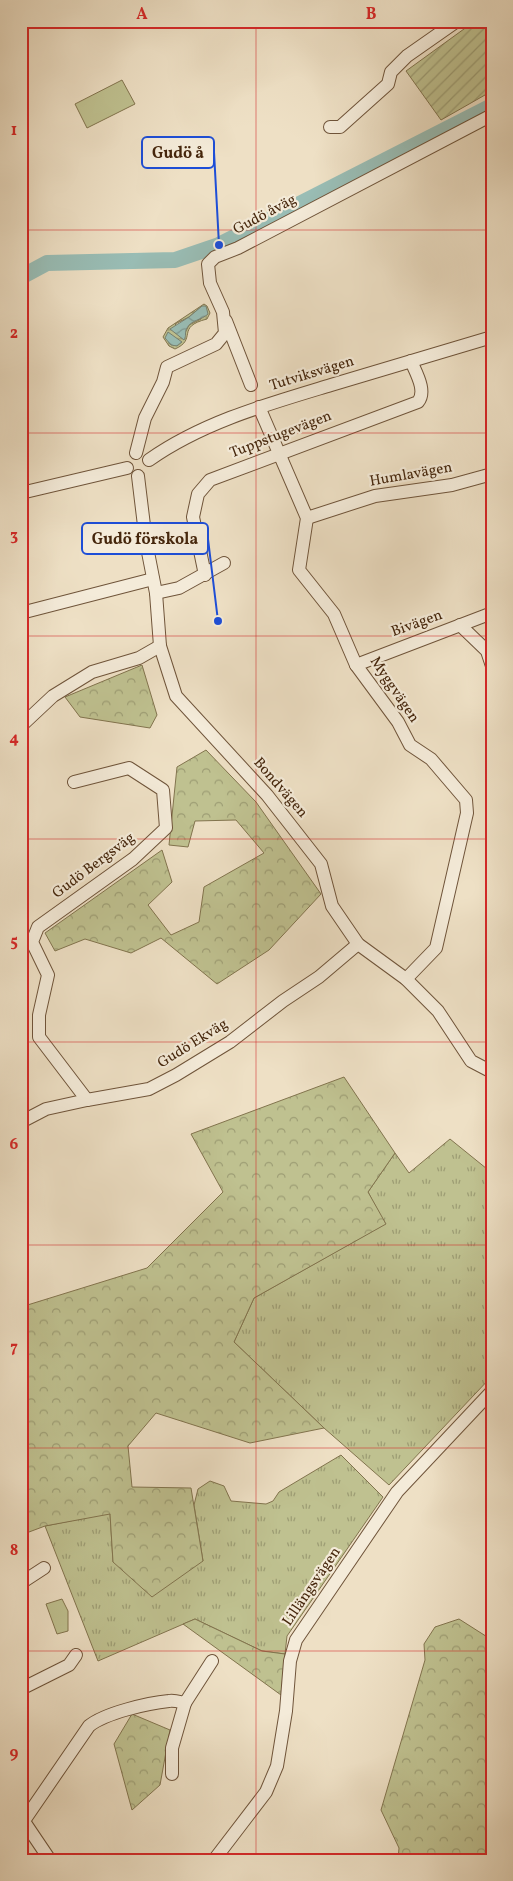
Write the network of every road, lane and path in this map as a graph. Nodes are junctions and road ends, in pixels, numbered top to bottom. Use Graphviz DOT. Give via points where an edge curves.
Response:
graph roads {
  1 [pos="457,21"];
  2 [pos="492,115"];
  3 [pos="330,127"];
  4 [pos="223,312"];
  5 [pos="492,336"];
  6 [pos="412,361"];
  7 [pos="251,385"];
  8 [pos="260,407"];
  9 [pos="279,452"];
  10 [pos="136,453"];
  11 [pos="149,460"];
  12 [pos="132,472"];
  13 [pos="492,474"];
  14 [pos="21,493"];
  15 [pos="307,518"];
  16 [pos="224,563"];
  17 [pos="205,575"];
  18 [pos="153,579"];
  19 [pos="156,593"];
  20 [pos="492,613"];
  21 [pos="21,614"];
  22 [pos="460,625"];
  23 [pos="160,646"];
  24 [pos="356,665"];
  25 [pos="492,666"];
  26 [pos="21,726"];
  27 [pos="74,782"];
  28 [pos="358,944"];
  29 [pos="406,979"];
  30 [pos="492,1072"];
  31 [pos="87,1100"];
  32 [pos="21,1122"];
  33 [pos="492,1392"];
  34 [pos="44,1568"];
  35 [pos="21,1583"];
  36 [pos="76,1655"];
  37 [pos="212,1661"];
  38 [pos="21,1689"];
  39 [pos="185,1703"];
  40 [pos="172,1774"];
  41 [pos="22,1821"];
  42 [pos="50,1860"];
  43 [pos="214,1860"];
  1 -- 3 [label="street" via="407,56 391,72 388,84 340,127"];
  2 -- 4 [label="street, Gudö åväg" via="215,257 208,264 210,283"];
  4 -- 7 [label="street"];
  4 -- 10 [label="street, Gudö åväg" via="225,333 216,344 167,367 145,418"];
  5 -- 6 [label="street, Tutviksvägen"];
  6 -- 8 [label="street, Tutviksvägen"];
  6 -- 9 [label="street, Tuppstugevägen" via="422,390 418,402"];
  8 -- 9 [label="street"];
  8 -- 11 [label="street, Tutviksvägen" via="192,434"];
  9 -- 15 [label="street"];
  9 -- 17 [label="street, Tuppstugevägen" via="210,480 198,494 193,517"];
  10 -- 11 [label="street"];
  10 -- 12 [label="street" via="128,459"];
  11 -- 12 [label="street" via="148,469 142,475"];
  12 -- 14 [label="street"];
  12 -- 18 [label="street, Bondvägen"];
  13 -- 15 [label="street, Humlavägen" via="452,485 375,496"];
  15 -- 24 [label="street, Myggvägen" via="299,570 334,614"];
  16 -- 17 [label="street"];
  17 -- 19 [label="street" via="179,588"];
  18 -- 19 [label="street, Bondvägen"];
  18 -- 21 [label="street"];
  19 -- 23 [label="street, Bondvägen"];
  20 -- 22 [label="street, Bivägen"];
  22 -- 24 [label="street, Bivägen"];
  22 -- 25 [label="street, Bivägen" via="487,652"];
  23 -- 26 [label="street" via="139,658 92,672 53,696"];
  23 -- 28 [label="street, Bondvägen" via="176,696 267,795 320,864 332,906"];
  24 -- 29 [label="street, Myggvägen" via="398,722 410,745 431,759 466,800 467,813 436,948"];
  27 -- 31 [label="street, Gudö Bergsväg" via="129,768 163,790 166,828 133,859 38,927 32,942 48,975 39,1015 39,1037"];
  28 -- 29 [label="street, Bondvägen"];
  28 -- 31 [label="street, Gudö Ekväg" via="319,978 230,1042 176,1074 148,1089"];
  29 -- 30 [label="street, Bondvägen" via="438,1011 471,1061"];
  31 -- 32 [label="street, Gudö Ekväg" via="46,1109"];
  33 -- 43 [label="street, Lillängsvägen" via="397,1492 296,1640 290,1661 277,1766 266,1792"];
  34 -- 35 [label="street"];
  36 -- 38 [label="street" via="69,1665"];
  37 -- 39 [label="street"];
  39 -- 40 [label="street" via="172,1748"];
  39 -- 41 [label="street" via="170,1700 98,1719 89,1726"];
  41 -- 42 [label="street"];
}
